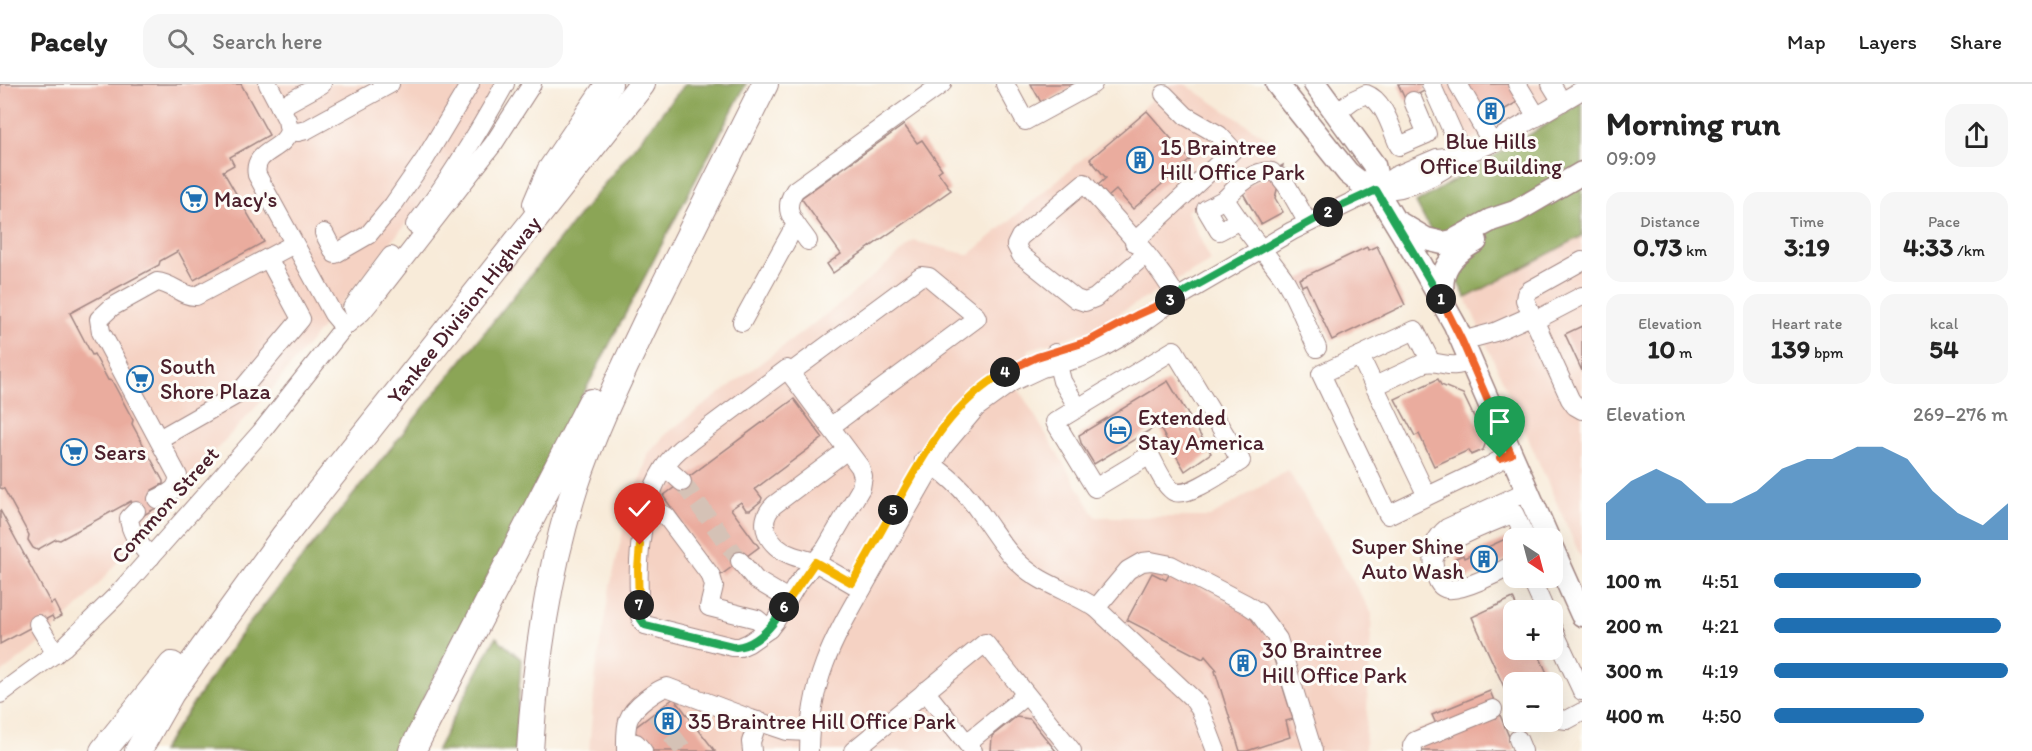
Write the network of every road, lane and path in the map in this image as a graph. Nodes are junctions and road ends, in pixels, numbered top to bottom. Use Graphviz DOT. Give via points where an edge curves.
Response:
graph roads {
  1 [pos="268,84"];
  2 [pos="322,84"];
  3 [pos="390,84"];
  4 [pos="470,84"];
  5 [pos="505,84"];
  6 [pos="532,84"];
  7 [pos="609,84"];
  8 [pos="642,84"];
  9 [pos="765,84"];
  10 [pos="942,84"];
  11 [pos="1005,84"];
  12 [pos="1093,84"];
  13 [pos="1277,84"];
  14 [pos="1315,84"];
  15 [pos="1431,84"];
  16 [pos="1458,84"];
  17 [pos="1517,84"];
  18 [pos="1551,84"];
  19 [pos="1364,89"];
  20 [pos="1582,90"];
  21 [pos="1164,94"];
  22 [pos="1413,101"];
  23 [pos="1562,102"];
  24 [pos="280,107"];
  25 [pos="1337,111"];
  26 [pos="1537,117"];
  27 [pos="289,131"];
  28 [pos="1492,143"];
  29 [pos="1463,155"];
  30 [pos="1582,173"];
  31 [pos="1376,190"];
  32 [pos="1515,212"];
  33 [pos="1393,217"];
  34 [pos="1308,223"];
  35 [pos="797,226"];
  36 [pos="324,233"];
  37 [pos="522,236"];
  38 [pos="808,242"];
  39 [pos="294,244"];
  40 [pos="683,247"];
  41 [pos="1140,248"];
  42 [pos="1261,249"];
  43 [pos="267,258"];
  44 [pos="1582,261"];
  45 [pos="1582,296"];
  46 [pos="1177,298"];
  47 [pos="1446,307"];
  48 [pos="1533,319"];
  49 [pos="742,322"];
  50 [pos="344,327"];
  51 [pos="1317,348"];
  52 [pos="1467,351"];
  53 [pos="1360,356"];
  54 [pos="1056,357"];
  55 [pos="1429,362"];
  56 [pos="790,373"];
  57 [pos="1375,386"];
  58 [pos="1078,408"];
  59 [pos="1582,410"];
  60 [pos="830,427"];
  61 [pos="159,439"];
  62 [pos="848,450"];
  63 [pos="1511,454"];
  64 [pos="928,462"];
  65 [pos="664,468"];
  66 [pos="682,482"];
  67 [pos="1427,496"];
  68 [pos="157,499"];
  69 [pos="1521,502"];
  70 [pos="648,509"];
  71 [pos="136,511"];
  72 [pos="1525,528"];
  73 [pos="1540,528"];
  74 [pos="284,536"];
  75 [pos="151,557"];
  76 [pos="740,561"];
  77 [pos="815,562"];
  78 [pos="1435,565"];
  79 [pos="1503,569"];
  80 [pos="1456,578"];
  81 [pos="1563,578"];
  82 [pos="857,586"];
  83 [pos="788,599"];
  84 [pos="1096,608"];
  85 [pos="1582,615"];
  86 [pos="38,624"];
  87 [pos="769,628"];
  88 [pos="1563,650"];
  89 [pos="56,654"];
  90 [pos="925,691"];
  91 [pos="1582,691"];
  92 [pos="0,694"];
  93 [pos="1026,695"];
  94 [pos="1493,709"];
  95 [pos="1582,712"];
  96 [pos="1563,719"];
  97 [pos="758,721"];
  98 [pos="803,732"];
  99 [pos="626,746"];
  100 [pos="970,747"];
  101 [pos="1306,748"];
  102 [pos="103,751"];
  103 [pos="138,751"];
  104 [pos="412,751"];
  105 [pos="531,751"];
  106 [pos="643,751"];
  107 [pos="752,751"];
  108 [pos="796,751"];
  109 [pos="809,751"];
  110 [pos="853,751"];
  111 [pos="1072,751"];
  112 [pos="1216,751"];
  113 [pos="1413,751"];
  1 -- 24 [label="street"];
  2 -- 24 [label="street"];
  3 -- 27 [label="street" via="306,130"];
  4 -- 36 [label="street" via="409,183 368,234 335,254"];
  5 -- 50 [label="street, Common Street" via="437,195 359,296"];
  6 -- 50 [label="street, Common Street" via="487,153 376,295"];
  7 -- 37 [label="highway" via="550,171"];
  8 -- 37 [label="highway, Yankee Division Highway"];
  9 -- 40 [label="highway"];
  10 -- 35 [label="street" via="797,187 788,207"];
  11 -- 12 [label="street" via="1025,121"];
  13 -- 31 [label="main road" via="1348,173"];
  14 -- 25 [label="main road"];
  15 -- 29 [label="street"];
  16 -- 28 [label="street"];
  17 -- 26 [label="street"];
  18 -- 23 [label="street"];
  19 -- 22 [label="street" via="1378,101 1399,146 1427,134"];
  19 -- 25 [label="street"];
  20 -- 23 [label="street"];
  21 -- 41 [label="street" via="1186,116 1219,135 1233,150"];
  23 -- 26 [label="street"];
  24 -- 27 [label="street"];
  25 -- 31 [label="main road" via="1374,165"];
  26 -- 28 [label="street"];
  27 -- 39 [label="street" via="287,139 260,158 256,168"];
  28 -- 29 [label="street"];
  29 -- 31 [label="street" via="1441,171 1408,186"];
  30 -- 32 [label="main road"];
  31 -- 33 [label="main road"];
  31 -- 34 [label="street"];
  32 -- 33 [label="main road" via="1443,243 1419,236"];
  32 -- 47 [label="main road" via="1496,230 1453,256 1443,280"];
  33 -- 47 [label="main road"];
  34 -- 42 [label="street"];
  34 -- 42 [label="street" via="1287,186 1276,175 1263,172 1206,209 1219,231 1238,221"];
  35 -- 38 [label="street"];
  35 -- 49 [label="street"];
  37 -- 74 [label="highway, Yankee Division Highway"];
  39 -- 43 [label="street"];
  39 -- 50 [label="street"];
  40 -- 104 [label="highway" via="643,300"];
  40 -- 105 [label="highway" via="606,406 574,488 546,614"];
  41 -- 41 [label="street" via="1095,298 1083,302 1021,255 1016,245 1020,237 1084,183"];
  41 -- 46 [label="street"];
  42 -- 46 [label="street"];
  42 -- 51 [label="street" via="1287,284"];
  43 -- 61 [label="street" via="301,319 238,394"];
  43 -- 61 [label="street" via="196,296 163,282 155,283 100,316 101,332"];
  44 -- 48 [label="street" via="1527,293 1525,300"];
  45 -- 48 [label="street"];
  46 -- 54 [label="street" via="1102,348 1080,358"];
  47 -- 52 [label="main road"];
  48 -- 52 [label="street" via="1495,332"];
  48 -- 59 [label="street" via="1572,402"];
  50 -- 75 [label="street, Common Street" via="269,424"];
  52 -- 55 [label="street" via="1456,366"];
  52 -- 63 [label="main road"];
  53 -- 55 [label="street" via="1416,330"];
  53 -- 57 [label="street"];
  53 -- 67 [label="street" via="1322,374 1388,515"];
  54 -- 58 [label="street" via="1062,381"];
  54 -- 64 [label="street" via="984,402"];
  55 -- 57 [label="street"];
  56 -- 60 [label="street"];
  56 -- 60 [label="street" via="921,276 928,277 976,316"];
  56 -- 65 [label="street" via="787,369 680,449"];
  57 -- 67 [label="street"];
  58 -- 58 [label="street" via="1055,422 1095,488 1150,455 1168,486 1181,494 1241,461 1174,350"];
  60 -- 62 [label="street"];
  61 -- 68 [label="street" via="179,480 174,489"];
  62 -- 77 [label="street" via="861,470 862,485"];
  62 -- 77 [label="street" via="779,501 765,519 765,532 778,548"];
  63 -- 67 [label="street"];
  63 -- 69 [label="main road"];
  64 -- 82 [label="street"];
  64 -- 84 [label="street" via="945,472 964,492 1021,566 1047,584"];
  65 -- 66 [label="street"];
  65 -- 70 [label="street"];
  69 -- 72 [label="street"];
  69 -- 73 [label="main road"];
  69 -- 78 [label="street" via="1437,551"];
  70 -- 87 [label="street" via="666,516 710,574 714,586 709,607 755,618"];
  70 -- 87 [label="street" via="638,561 643,624 736,647 749,643"];
  71 -- 75 [label="street" via="129,518 130,526"];
  74 -- 102 [label="highway" via="231,591"];
  74 -- 103 [label="highway" via="171,693"];
  75 -- 89 [label="street, Common Street"];
  76 -- 83 [label="street" via="759,582"];
  77 -- 82 [label="street"];
  77 -- 83 [label="street"];
  78 -- 79 [label="street" via="1439,584 1453,589"];
  78 -- 80 [label="street" via="1446,580"];
  81 -- 85 [label="main road"];
  82 -- 98 [label="street" via="824,661"];
  83 -- 87 [label="street"];
  84 -- 101 [label="street" via="1128,570 1151,561 1171,565 1251,606 1278,639"];
  84 -- 112 [label="street" via="1193,699"];
  86 -- 89 [label="street"];
  88 -- 91 [label="street"];
  89 -- 92 [label="street, Common Street"];
  90 -- 93 [label="street" via="985,643"];
  90 -- 100 [label="street"];
  90 -- 110 [label="street"];
  93 -- 100 [label="street"];
  93 -- 111 [label="street"];
  94 -- 113 [label="street" via="1415,741"];
  95 -- 96 [label="street"];
  97 -- 98 [label="street"];
  97 -- 99 [label="street" via="672,688 662,688 650,706 635,708 628,718"];
  97 -- 107 [label="street"];
  98 -- 108 [label="street"];
  98 -- 109 [label="street"];
  99 -- 106 [label="street" via="636,743"];
}
